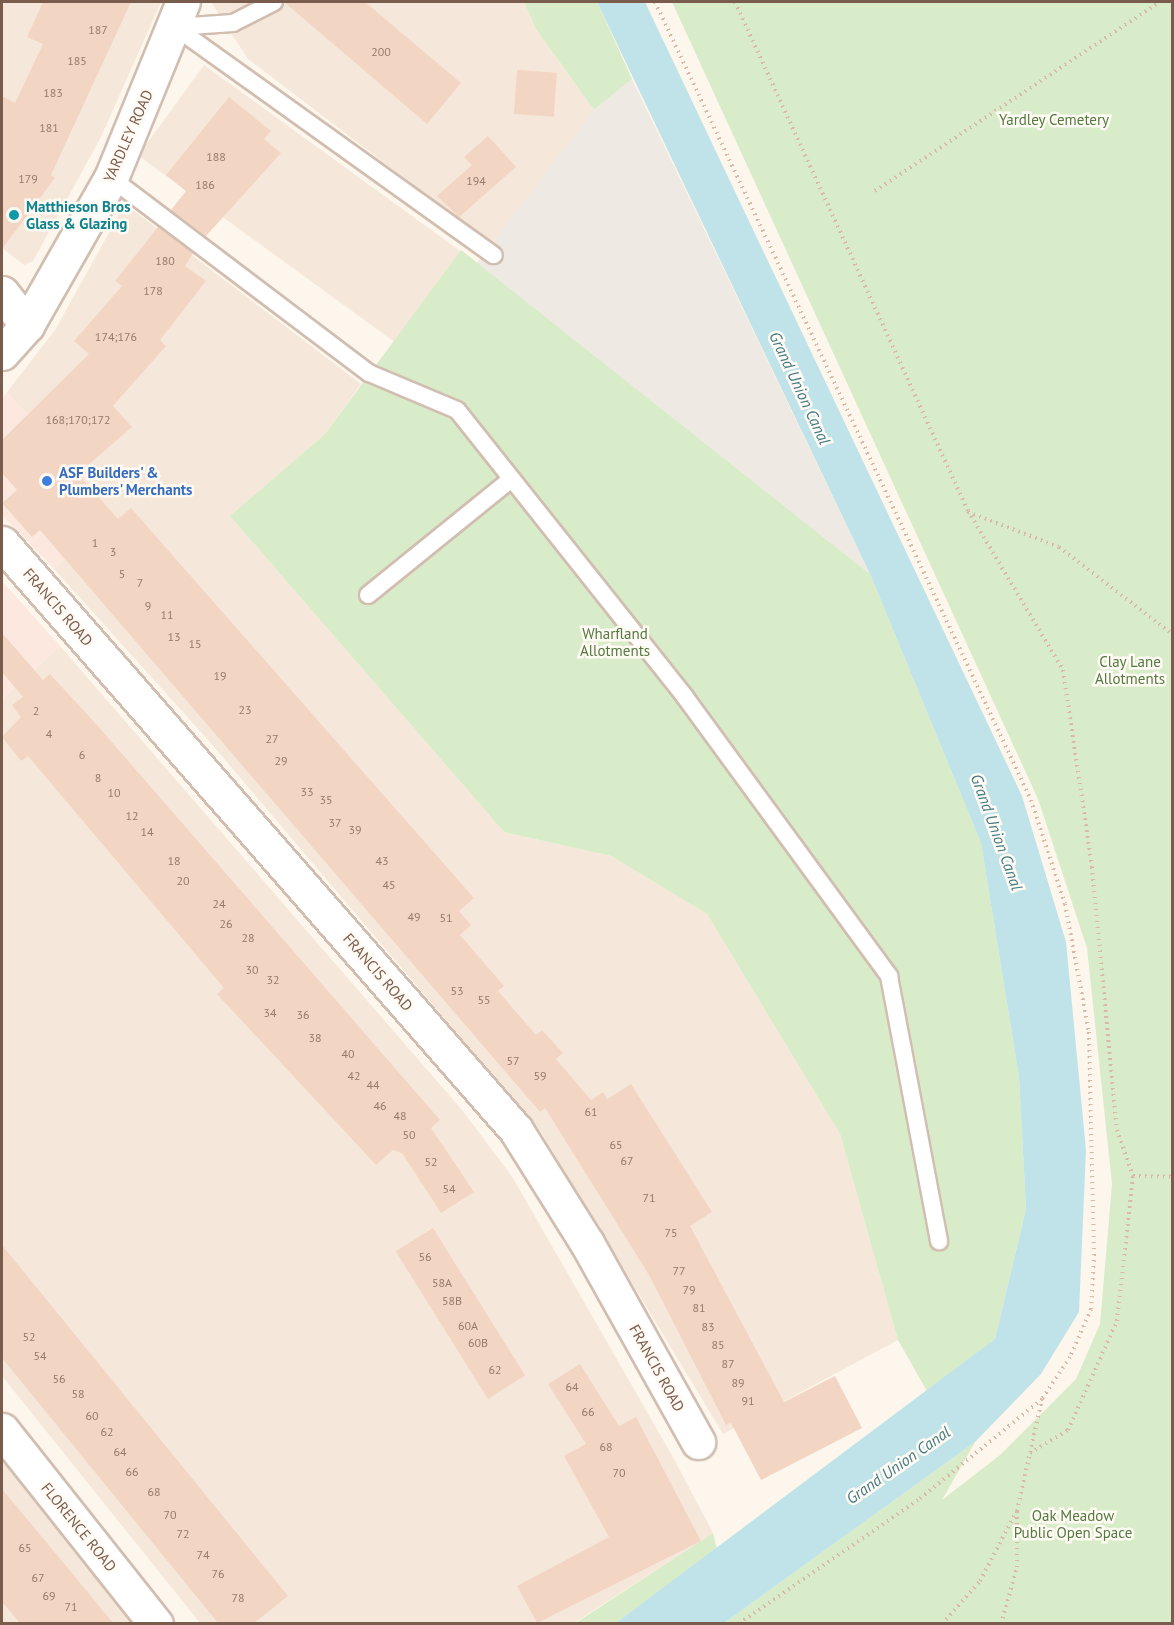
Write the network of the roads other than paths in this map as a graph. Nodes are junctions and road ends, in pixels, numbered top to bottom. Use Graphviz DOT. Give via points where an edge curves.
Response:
graph roads {
  1 [pos="274,2"];
  2 [pos="179,14"];
  3 [pos="111,178"];
  4 [pos="494,255"];
  5 [pos="2,293"];
  6 [pos="27,325"];
  7 [pos="2,353"];
  8 [pos="512,478"];
  9 [pos="2,543"];
  10 [pos="368,596"];
  11 [pos="939,1241"];
  12 [pos="2,1430"];
  13 [pos="698,1442"];
  14 [pos="156,1623"];
  1 -- 2 [label="lane" via="233,23"];
  2 -- 3 [label="street, YARDLEY ROAD"];
  2 -- 4 [label="lane"];
  3 -- 6 [label="street, YARDLEY ROAD"];
  3 -- 8 [label="lane" via="369,373 457,410"];
  5 -- 6 [label="street"];
  6 -- 7 [label="street, YARDLEY ROAD"];
  8 -- 10 [label="lane"];
  8 -- 11 [label="lane" via="685,697 889,976"];
  9 -- 13 [label="street, FRANCIS ROAD" via="516,1130 587,1243"];
  12 -- 14 [label="street, FLORENCE ROAD"];
}
